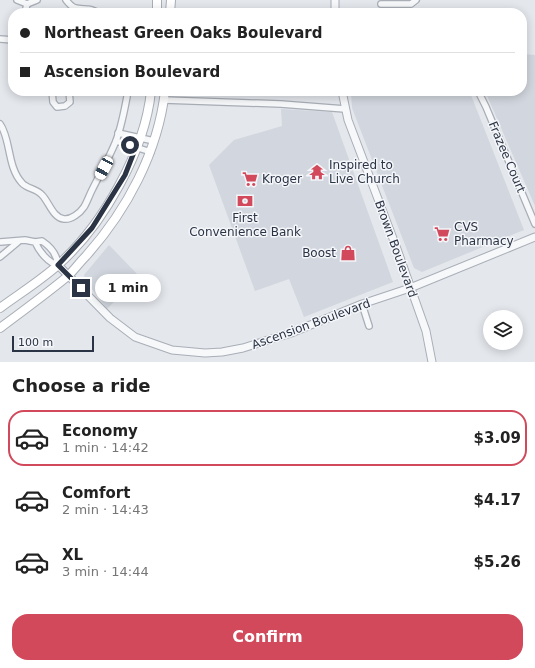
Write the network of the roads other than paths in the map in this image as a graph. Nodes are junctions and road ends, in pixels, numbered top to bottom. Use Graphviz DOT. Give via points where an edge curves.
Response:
graph roads {
  1 [pos="17,0"];
  2 [pos="37,0"];
  3 [pos="66,0"];
  4 [pos="416,0"];
  5 [pos="27,4"];
  6 [pos="381,4"];
  7 [pos="26,8"];
  8 [pos="74,8"];
  9 [pos="52,96"];
  10 [pos="69,96"];
  11 [pos="127,96"];
  12 [pos="150,96"];
  13 [pos="164,96"];
  14 [pos="343,96"];
  15 [pos="480,96"];
  16 [pos="164,100"];
  17 [pos="345,109"];
  18 [pos="0,124"];
  19 [pos="118,133"];
  20 [pos="140,138"];
  21 [pos="116,141"];
  22 [pos="154,141"];
  23 [pos="136,147"];
  24 [pos="150,152"];
  25 [pos="535,224"];
  26 [pos="535,237"];
  27 [pos="19,241"];
  28 [pos="0,242"];
  29 [pos="35,242"];
  30 [pos="0,256"];
  31 [pos="58,265"];
  32 [pos="68,275"];
  33 [pos="410,288"];
  34 [pos="362,304"];
  35 [pos="0,308"];
  36 [pos="369,326"];
  37 [pos="0,328"];
  38 [pos="432,362"];
  1 -- 5 [label="street"];
  2 -- 5 [label="street"];
  3 -- 8 [label="street"];
  4 -- 6 [label="street" via="411,4"];
  5 -- 7 [label="street"];
  9 -- 10 [label="street" via="57,107 70,102"];
  11 -- 19 [label="street"];
  12 -- 20 [label="main road"];
  13 -- 16 [label="main road"];
  14 -- 17 [label="street, Brown Boulevard"];
  15 -- 25 [label="street, Frazee Court"];
  16 -- 17 [label="street"];
  16 -- 22 [label="main road"];
  17 -- 33 [label="street, Brown Boulevard"];
  18 -- 21 [label="street" via="4,130 12,165 20,181 42,194 56,216 64,219 76,215 84,207"];
  19 -- 20 [label="street"];
  19 -- 21 [label="street"];
  20 -- 22 [label="street"];
  20 -- 23 [label="main road"];
  21 -- 23 [label="street"];
  22 -- 24 [label="main road"];
  23 -- 24 [label="street"];
  23 -- 31 [label="main road" via="125,175 92,228"];
  24 -- 32 [label="main road" via="121,210 99,241"];
  26 -- 33 [label="street, Ascension Boulevard"];
  27 -- 28 [label="street"];
  27 -- 29 [label="street"];
  27 -- 30 [label="street"];
  29 -- 31 [label="street" via="48,259"];
  29 -- 31 [label="street" via="42,241 48,245 57,256"];
  31 -- 32 [label="street, Ascension Boulevard"];
  31 -- 35 [label="main road"];
  32 -- 34 [label="street, Ascension Boulevard" via="110,318 128,332 172,350 205,353 243,348 291,333"];
  32 -- 37 [label="main road"];
  33 -- 34 [label="street, Ascension Boulevard"];
  33 -- 38 [label="street, Brown Boulevard" via="428,339"];
  34 -- 36 [label="street"];
}
